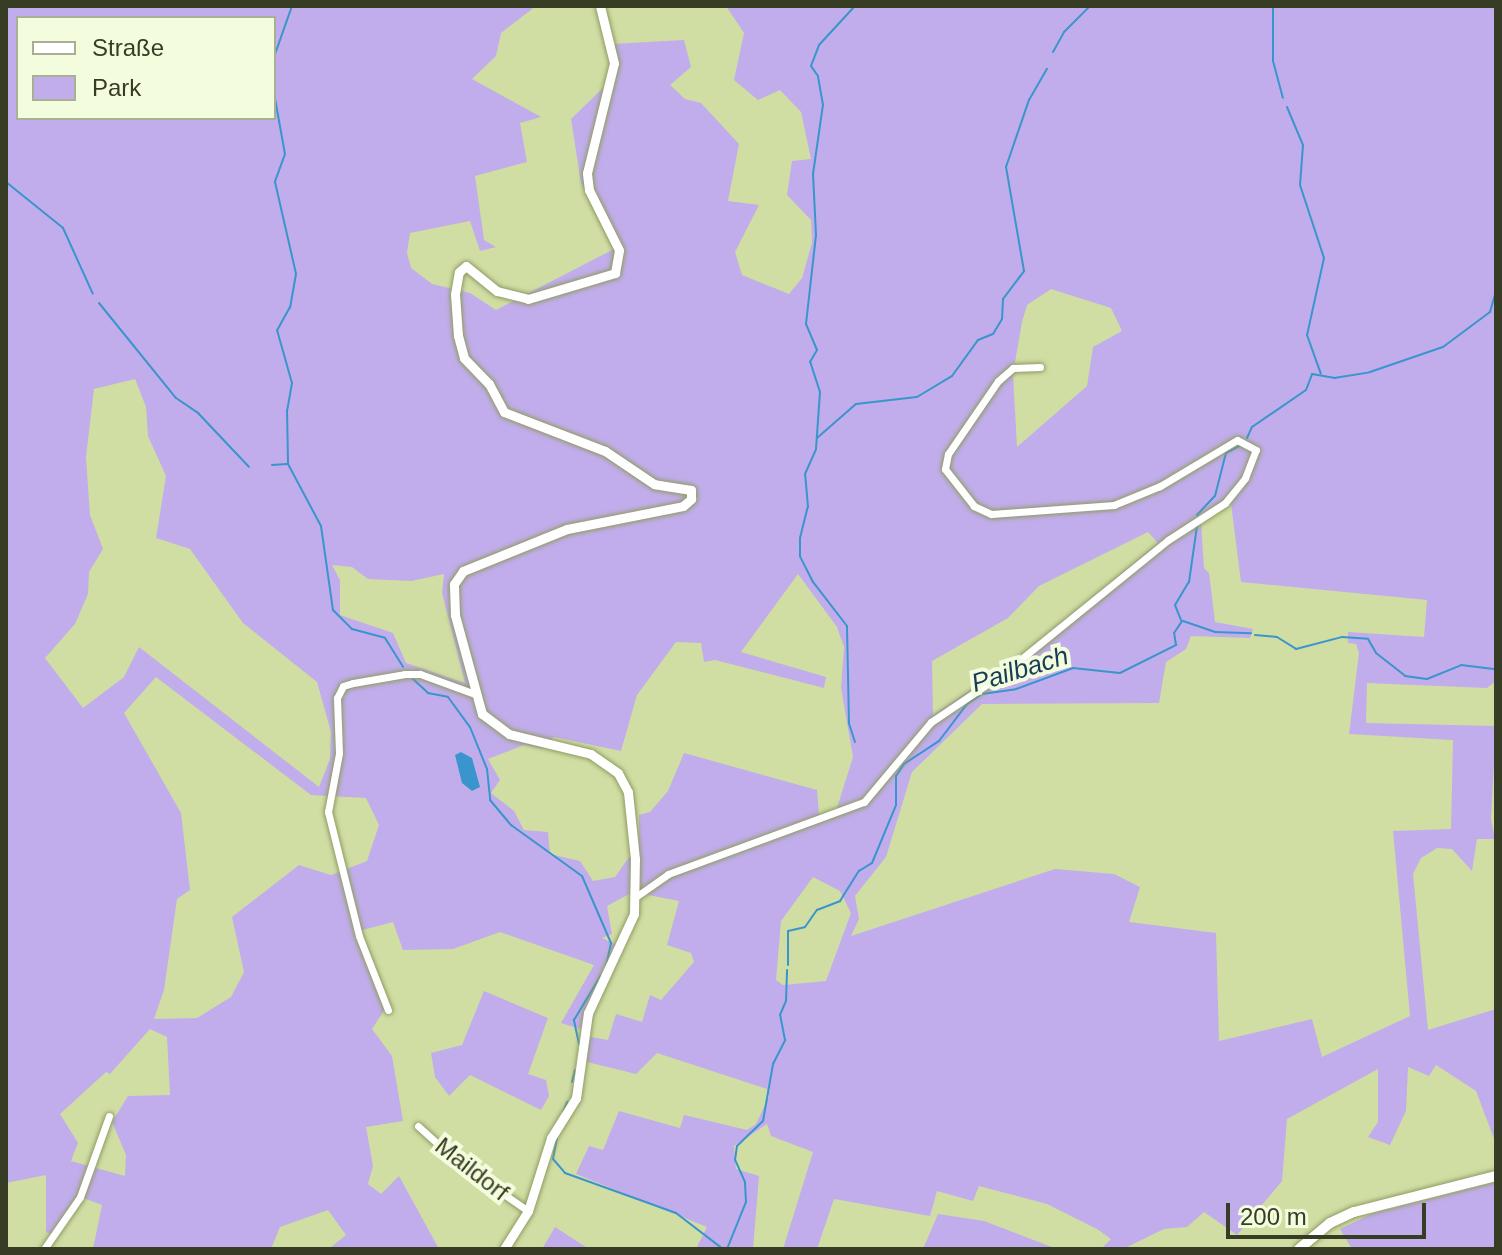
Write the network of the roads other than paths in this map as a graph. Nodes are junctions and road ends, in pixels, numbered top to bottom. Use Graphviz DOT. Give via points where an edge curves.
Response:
graph roads {
  1 [pos="600,6"];
  2 [pos="1040,367"];
  3 [pos="475,694"];
  4 [pos="637,896"];
  5 [pos="388,1010"];
  6 [pos="109,1116"];
  7 [pos="418,1126"];
  8 [pos="1496,1176"];
  9 [pos="528,1211"];
  10 [pos="44,1249"];
  11 [pos="504,1249"];
  12 [pos="1299,1249"];
  1 -- 3 [label="street" via="614,63 587,173 589,190 619,250 615,273 528,299 497,291 466,266 459,272 455,294 458,336 464,358 489,384 504,412 605,451 654,484 691,490 691,499 683,506 567,529 463,571 454,584 453,602"];
  2 -- 4 [label="street" via="1013,368 998,381 948,454 945,469 974,506 991,514 1114,505 1160,486 1237,440 1256,450 1235,495 1168,540 1005,672 931,722 864,802 668,874"];
  3 -- 4 [label="street" via="482,714 500,730 591,754 618,773 631,809"];
  3 -- 5 [label="street" via="420,674 405,674 343,686 335,704 339,753 328,812 359,936"];
  4 -- 9 [label="street" via="622,946 588,1013 576,1098 551,1138"];
  6 -- 10 [label="street" via="80,1197"];
  7 -- 9 [label="street, Maildorf" via="459,1163"];
  8 -- 12 [label="main road" via="1354,1212 1330,1223"];
  9 -- 11 [label="street"];
}
